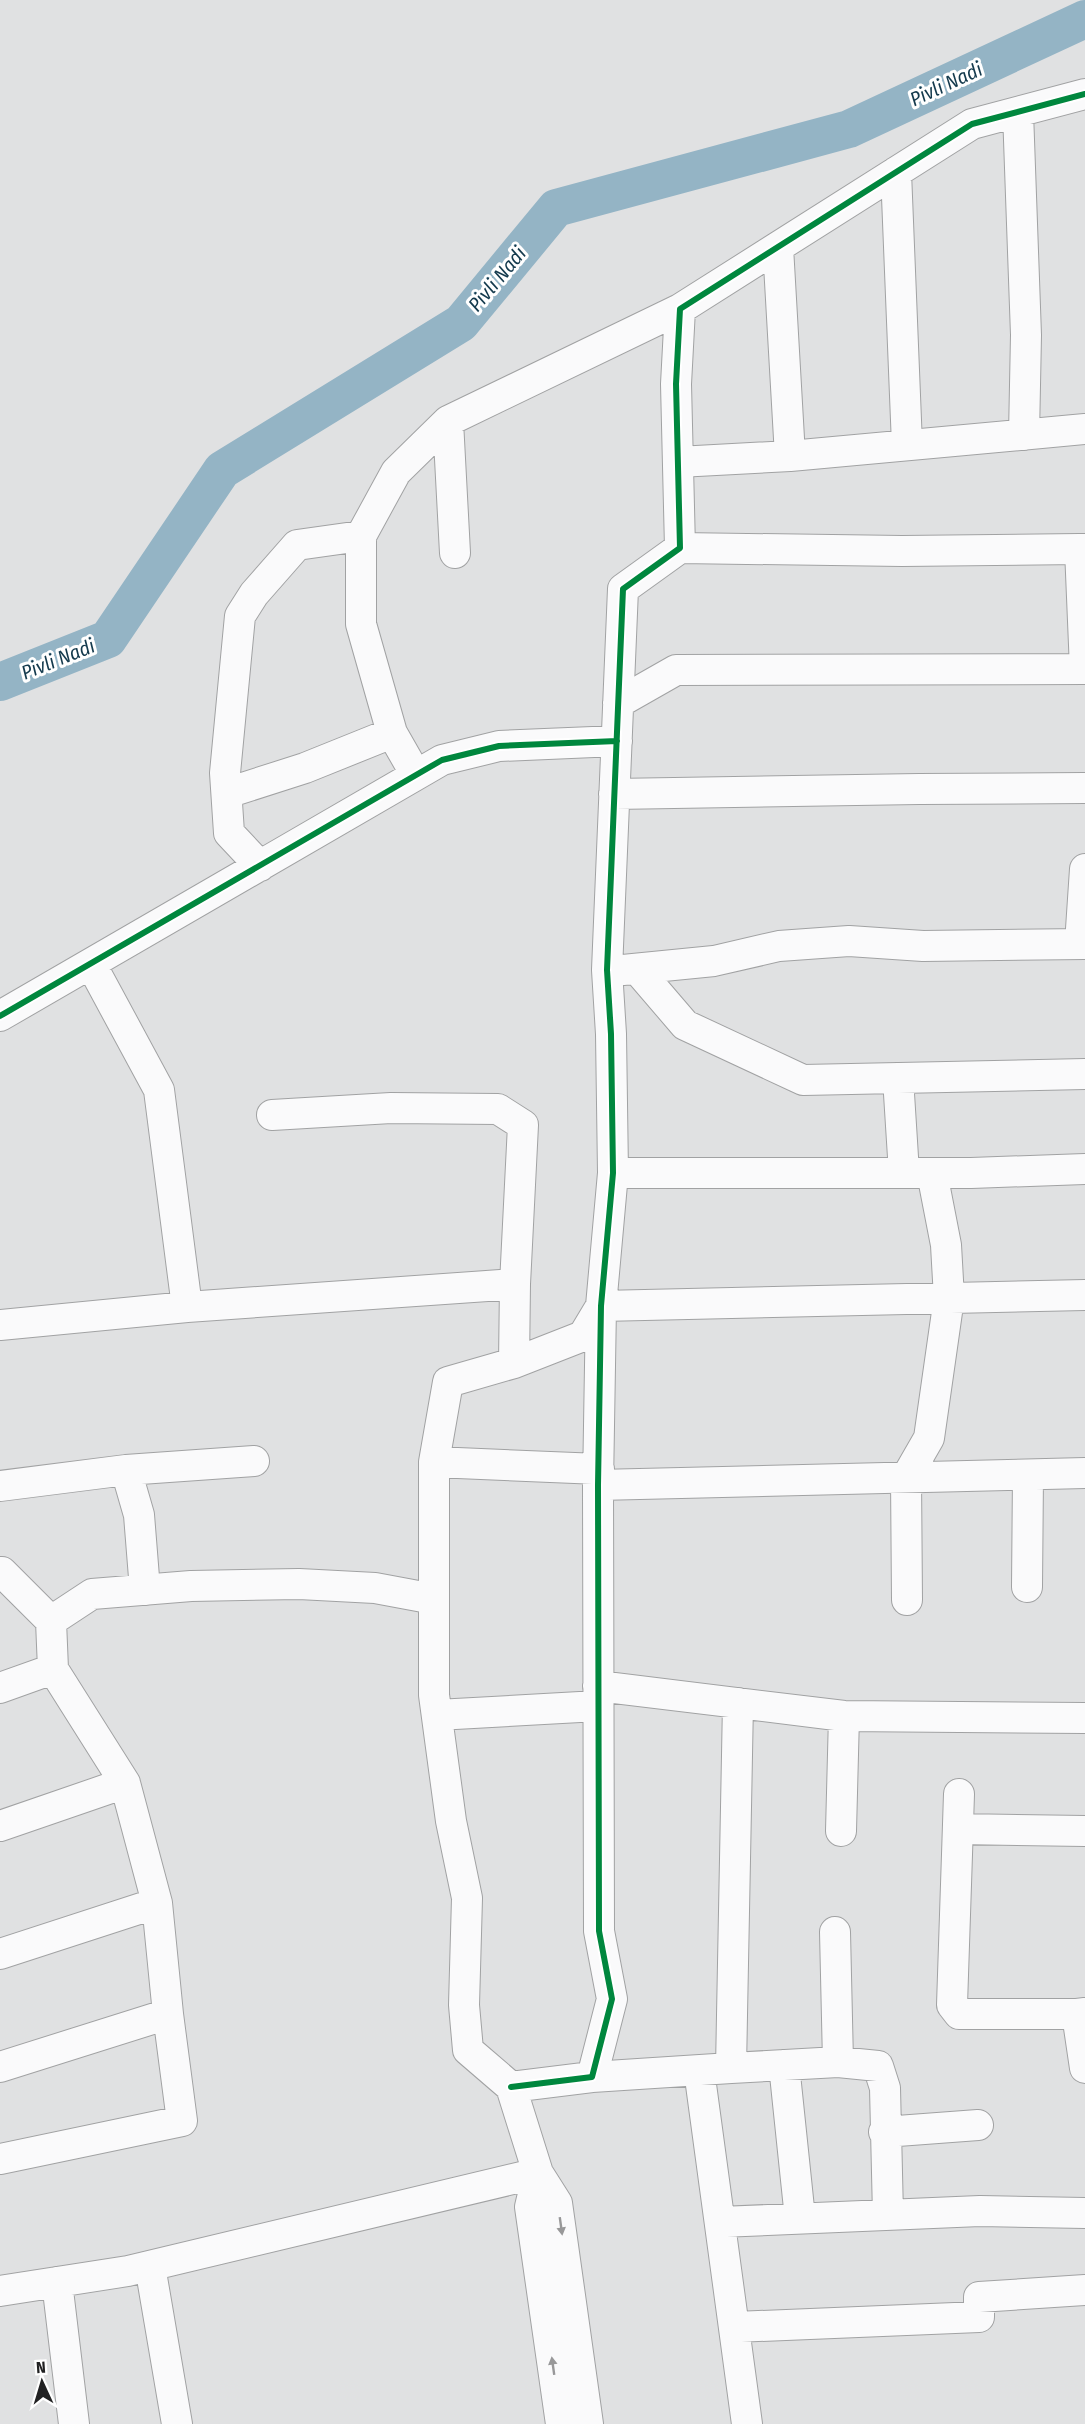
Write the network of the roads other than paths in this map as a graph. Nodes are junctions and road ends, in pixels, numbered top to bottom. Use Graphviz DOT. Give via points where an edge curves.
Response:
graph roads {
  1 [pos="1085,94"];
  2 [pos="1018,112"];
  3 [pos="896,172"];
  4 [pos="778,247"];
  5 [pos="680,309"];
  6 [pos="448,421"];
  7 [pos="1085,429"];
  8 [pos="1024,435"];
  9 [pos="907,445"];
  10 [pos="790,456"];
  11 [pos="678,462"];
  12 [pos="361,536"];
  13 [pos="680,548"];
  14 [pos="1082,549"];
  15 [pos="455,553"];
  16 [pos="1085,669"];
  17 [pos="618,703"];
  18 [pos="392,733"];
  19 [pos="617,741"];
  20 [pos="416,775"];
  21 [pos="1085,788"];
  22 [pos="227,793"];
  23 [pos="614,794"];
  24 [pos="260,866"];
  25 [pos="1085,869"];
  26 [pos="1083,944"];
  27 [pos="91,964"];
  28 [pos="637,969"];
  29 [pos="607,970"];
  30 [pos="0,1016"];
  31 [pos="1085,1074"];
  32 [pos="898,1078"];
  33 [pos="272,1115"];
  34 [pos="1085,1169"];
  35 [pos="613,1173"];
  36 [pos="930,1173"];
  37 [pos="515,1284"];
  38 [pos="1085,1295"];
  39 [pos="958,1298"];
  40 [pos="601,1306"];
  41 [pos="187,1307"];
  42 [pos="0,1325"];
  43 [pos="514,1363"];
  44 [pos="254,1461"];
  45 [pos="434,1462"];
  46 [pos="126,1470"];
  47 [pos="1085,1473"];
  48 [pos="1029,1475"];
  49 [pos="598,1477"];
  50 [pos="906,1478"];
  51 [pos="0,1486"];
  52 [pos="1,1565"];
  53 [pos="1028,1587"];
  54 [pos="145,1590"];
  55 [pos="434,1599"];
  56 [pos="907,1600"];
  57 [pos="51,1621"];
  58 [pos="53,1669"];
  59 [pos="0,1688"];
  60 [pos="598,1696"];
  61 [pos="738,1703"];
  62 [pos="437,1715"];
  63 [pos="844,1716"];
  64 [pos="1085,1718"];
  65 [pos="126,1783"];
  66 [pos="959,1794"];
  67 [pos="0,1826"];
  68 [pos="958,1829"];
  69 [pos="841,1831"];
  70 [pos="1085,1831"];
  71 [pos="157,1903"];
  72 [pos="835,1932"];
  73 [pos="0,1954"];
  74 [pos="168,2014"];
  75 [pos="1081,2014"];
  76 [pos="838,2062"];
  77 [pos="784,2065"];
  78 [pos="0,2067"];
  79 [pos="731,2068"];
  80 [pos="1085,2068"];
  81 [pos="699,2070"];
  82 [pos="592,2077"];
  83 [pos="511,2087"];
  84 [pos="978,2125"];
  85 [pos="884,2132"];
  86 [pos="0,2159"];
  87 [pos="538,2173"];
  88 [pos="1085,2213"];
  89 [pos="888,2215"];
  90 [pos="800,2218"];
  91 [pos="720,2222"];
  92 [pos="150,2266"];
  93 [pos="57,2282"];
  94 [pos="1085,2290"];
  95 [pos="0,2291"];
  96 [pos="735,2327"];
  97 [pos="74,2424"];
  98 [pos="177,2424"];
  99 [pos="561,2424"];
  100 [pos="588,2424"];
  101 [pos="747,2424"];
  1 -- 2 [label="street"];
  2 -- 3 [label="street" via="972,124"];
  2 -- 8 [label="street" via="1026,335"];
  3 -- 4 [label="street"];
  3 -- 9 [label="street"];
  4 -- 5 [label="street"];
  4 -- 10 [label="street"];
  5 -- 6 [label="street"];
  5 -- 11 [label="street" via="676,384"];
  6 -- 12 [label="street" via="396,472"];
  6 -- 15 [label="street"];
  7 -- 8 [label="street"];
  8 -- 9 [label="street"];
  9 -- 10 [label="street"];
  10 -- 11 [label="street"];
  11 -- 13 [label="street"];
  12 -- 18 [label="street" via="361,624"];
  12 -- 22 [label="street" via="297,545 240,616 225,773"];
  13 -- 14 [label="street"];
  13 -- 17 [label="street" via="623,589"];
  14 -- 16 [label="street"];
  16 -- 17 [label="street" via="676,670"];
  17 -- 19 [label="street"];
  18 -- 20 [label="street"];
  18 -- 22 [label="street" via="305,768"];
  19 -- 20 [label="street" via="499,746 442,760"];
  19 -- 23 [label="street"];
  20 -- 24 [label="street"];
  21 -- 23 [label="street"];
  22 -- 24 [label="street" via="230,833"];
  23 -- 29 [label="street"];
  24 -- 27 [label="street"];
  25 -- 26 [label="street"];
  26 -- 28 [label="street" via="923,946 849,941 779,946 714,961"];
  27 -- 30 [label="street"];
  27 -- 41 [label="street" via="159,1090"];
  28 -- 29 [label="street"];
  28 -- 32 [label="street" via="685,1025 803,1080"];
  29 -- 35 [label="street"];
  31 -- 32 [label="street"];
  32 -- 36 [label="street"];
  33 -- 37 [label="street" via="391,1108 498,1109 523,1125"];
  34 -- 36 [label="street"];
  35 -- 36 [label="street"];
  35 -- 40 [label="street"];
  36 -- 39 [label="street"];
  37 -- 41 [label="street"];
  37 -- 43 [label="street"];
  38 -- 39 [label="street"];
  39 -- 40 [label="street"];
  39 -- 50 [label="street" via="929,1438"];
  40 -- 43 [label="street" via="583,1336"];
  40 -- 49 [label="street"];
  41 -- 42 [label="street"];
  43 -- 45 [label="street" via="448,1382"];
  44 -- 46 [label="street"];
  45 -- 49 [label="street"];
  45 -- 55 [label="street"];
  46 -- 51 [label="street"];
  46 -- 54 [label="street" via="139,1515"];
  47 -- 48 [label="street"];
  48 -- 50 [label="street"];
  48 -- 53 [label="street"];
  49 -- 50 [label="street"];
  49 -- 60 [label="street"];
  50 -- 56 [label="street"];
  52 -- 57 [label="street"];
  54 -- 55 [label="street" via="299,1584 375,1588"];
  54 -- 57 [label="street" via="92,1594"];
  55 -- 62 [label="street"];
  57 -- 58 [label="street"];
  58 -- 59 [label="street"];
  58 -- 65 [label="street"];
  60 -- 61 [label="street"];
  60 -- 62 [label="street"];
  60 -- 82 [label="street" via="599,1931 612,1999"];
  61 -- 63 [label="street"];
  61 -- 79 [label="street"];
  62 -- 83 [label="street" via="451,1821 467,1899 464,2005 468,2050"];
  63 -- 64 [label="street"];
  63 -- 69 [label="street"];
  65 -- 67 [label="street"];
  65 -- 71 [label="street"];
  66 -- 68 [label="street"];
  68 -- 70 [label="street"];
  68 -- 75 [label="street" via="952,2005 959,2014"];
  71 -- 73 [label="street"];
  71 -- 74 [label="street"];
  72 -- 76 [label="street"];
  74 -- 78 [label="street"];
  74 -- 86 [label="street" via="182,2121"];
  75 -- 80 [label="street"];
  76 -- 77 [label="street"];
  76 -- 85 [label="street" via="878,2066 885,2088"];
  77 -- 79 [label="street"];
  77 -- 90 [label="street"];
  79 -- 81 [label="street"];
  81 -- 82 [label="street"];
  81 -- 91 [label="street"];
  82 -- 83 [label="street"];
  83 -- 87 [label="street"];
  84 -- 85 [label="street"];
  85 -- 89 [label="street"];
  87 -- 92 [label="street"];
  99 -- 87 [label="street, one-way" via="530,2207"];
  87 -- 100 [label="street, one-way" via="557,2203"];
  88 -- 89 [label="street" via="980,2211"];
  89 -- 90 [label="street"];
  90 -- 91 [label="street"];
  91 -- 96 [label="street"];
  92 -- 93 [label="street"];
  92 -- 98 [label="street"];
  93 -- 95 [label="street"];
  93 -- 97 [label="street"];
  94 -- 96 [label="street" via="979,2296 979,2317"];
  96 -- 101 [label="street"];
}
